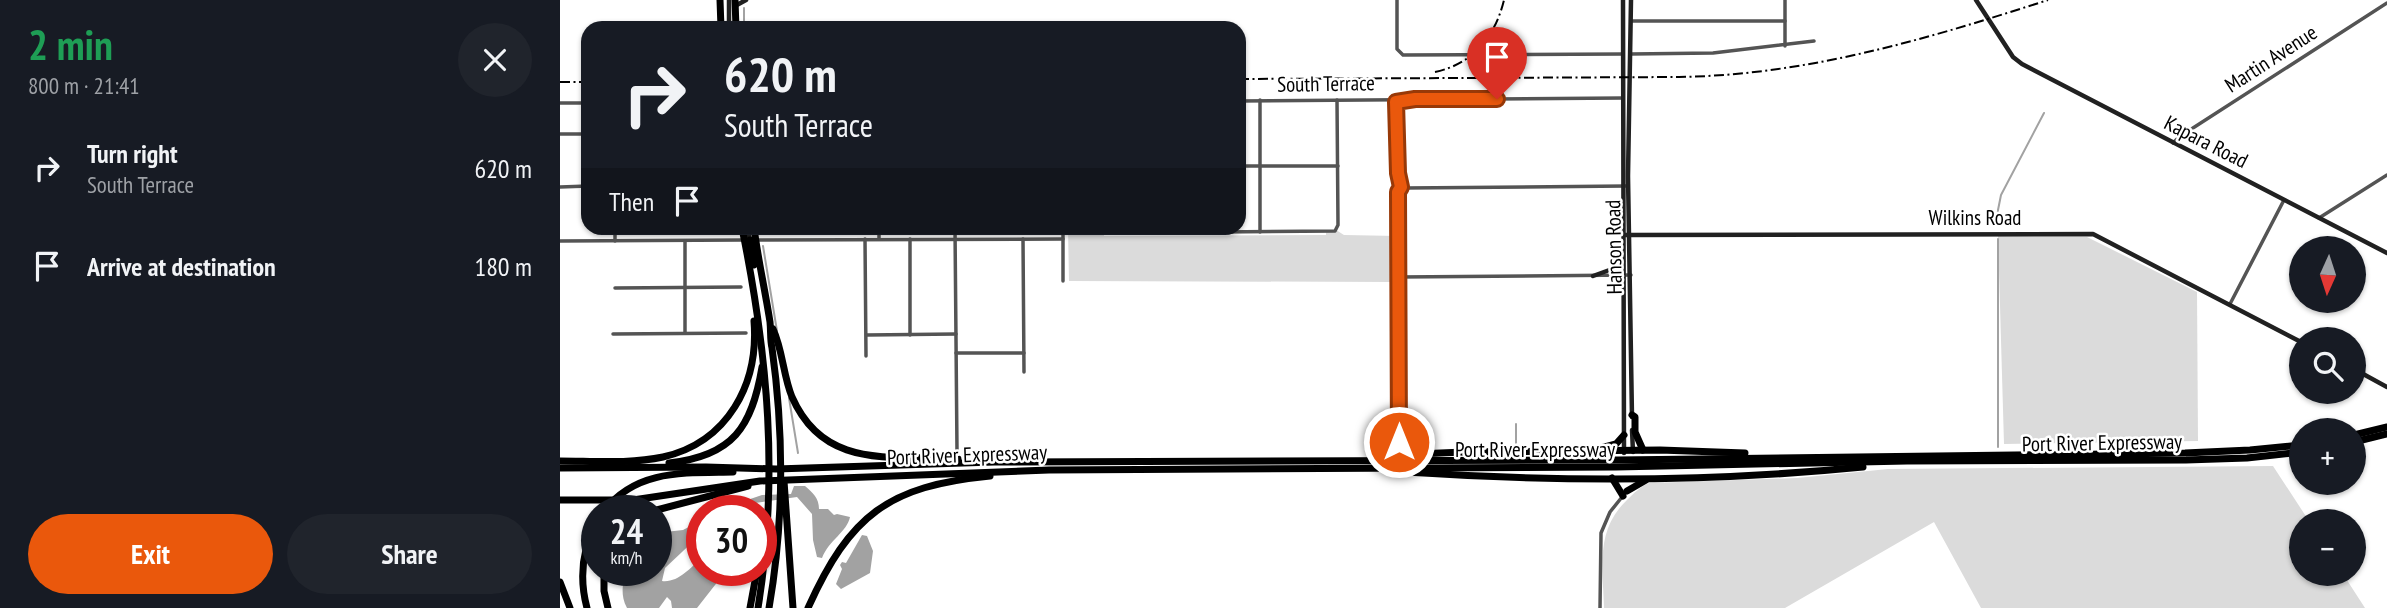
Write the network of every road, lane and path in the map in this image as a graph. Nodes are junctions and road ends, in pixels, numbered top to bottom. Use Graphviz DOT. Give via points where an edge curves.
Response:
graph roads {
  1 [pos="720,0"];
  2 [pos="729,0"];
  3 [pos="735,0"];
  4 [pos="746,0"];
  5 [pos="1398,0"];
  6 [pos="1621,0"];
  7 [pos="1785,0"];
  8 [pos="1976,0"];
  9 [pos="1632,1"];
  10 [pos="2387,3"];
  11 [pos="729,10"];
  12 [pos="721,21"];
  13 [pos="729,21"];
  14 [pos="736,21"];
  15 [pos="1631,21"];
  16 [pos="1785,21"];
  17 [pos="1814,41"];
  18 [pos="1786,46"];
  19 [pos="1623,54"];
  20 [pos="1631,54"];
  21 [pos="1623,98"];
  22 [pos="1337,99"];
  23 [pos="1259,100"];
  24 [pos="1246,101"];
  25 [pos="1396,102"];
  26 [pos="560,103"];
  27 [pos="581,103"];
  28 [pos="1629,107"];
  29 [pos="560,134"];
  30 [pos="581,134"];
  31 [pos="2173,143"];
  32 [pos="1246,166"];
  33 [pos="1260,166"];
  34 [pos="1338,166"];
  35 [pos="2387,175"];
  36 [pos="581,186"];
  37 [pos="1626,186"];
  38 [pos="560,187"];
  39 [pos="1401,187"];
  40 [pos="2284,200"];
  41 [pos="2319,218"];
  42 [pos="1246,232"];
  43 [pos="1260,232"];
  44 [pos="615,235"];
  45 [pos="743,235"];
  46 [pos="749,235"];
  47 [pos="755,235"];
  48 [pos="879,235"];
  49 [pos="956,235"];
  50 [pos="1063,235"];
  51 [pos="1623,236"];
  52 [pos="1630,236"];
  53 [pos="865,239"];
  54 [pos="879,239"];
  55 [pos="910,239"];
  56 [pos="956,239"];
  57 [pos="1023,239"];
  58 [pos="1063,239"];
  59 [pos="750,240"];
  60 [pos="560,241"];
  61 [pos="685,241"];
  62 [pos="615,242"];
  63 [pos="2387,253"];
  64 [pos="1623,260"];
  65 [pos="1623,275"];
  66 [pos="1631,275"];
  67 [pos="1593,276"];
  68 [pos="1398,277"];
  69 [pos="1063,281"];
  70 [pos="685,287"];
  71 [pos="741,287"];
  72 [pos="615,288"];
  73 [pos="753,288"];
  74 [pos="2230,304"];
  75 [pos="771,325"];
  76 [pos="746,333"];
  77 [pos="613,334"];
  78 [pos="685,334"];
  79 [pos="956,334"];
  80 [pos="866,335"];
  81 [pos="911,335"];
  82 [pos="2289,336"];
  83 [pos="956,353"];
  84 [pos="1024,353"];
  85 [pos="866,356"];
  86 [pos="1024,372"];
  87 [pos="2366,376"];
  88 [pos="2387,387"];
  89 [pos="1632,415"];
  90 [pos="2387,427"];
  91 [pos="2366,432"];
  92 [pos="2387,434"];
  93 [pos="1624,435"];
  94 [pos="2366,439"];
  95 [pos="1399,442"];
  96 [pos="2289,446"];
  97 [pos="957,450"];
  98 [pos="1643,450"];
  99 [pos="1590,451"];
  100 [pos="1628,451"];
  101 [pos="2289,453"];
  102 [pos="1777,457"];
  103 [pos="1334,460"];
  104 [pos="560,461"];
  105 [pos="1907,461"];
  106 [pos="994,462"];
  107 [pos="626,467"];
  108 [pos="560,468"];
  109 [pos="1329,468"];
  110 [pos="776,469"];
  111 [pos="1030,470"];
  112 [pos="1612,478"];
  113 [pos="1628,478"];
  114 [pos="1650,478"];
  115 [pos="776,481"];
  116 [pos="1625,493"];
  117 [pos="619,495"];
  118 [pos="769,495"];
  119 [pos="560,500"];
  120 [pos="783,501"];
  121 [pos="672,506"];
  122 [pos="560,582"];
  123 [pos="584,586"];
  124 [pos="604,586"];
  125 [pos="754,586"];
  126 [pos="760,586"];
  127 [pos="793,604"];
  128 [pos="570,608"];
  129 [pos="587,608"];
  130 [pos="608,608"];
  131 [pos="750,608"];
  132 [pos="758,608"];
  133 [pos="769,608"];
  134 [pos="808,608"];
  135 [pos="1600,608"];
  1 -- 12 [label="highway"];
  2 -- 11 [label="street"];
  3 -- 14 [label="highway"];
  4 -- 11 [label="street"];
  5 -- 19 [label="street" via="1400,54"];
  6 -- 19 [label="street, Hanson Road"];
  7 -- 16 [label="street"];
  8 -- 31 [label="street, Kapara Road" via="2022,64"];
  9 -- 15 [label="street, Hanson Road"];
  10 -- 31 [label="street, Martin Avenue"];
  11 -- 13 [label="street"];
  15 -- 16 [label="street"];
  15 -- 20 [label="street, Hanson Road"];
  16 -- 18 [label="street"];
  17 -- 18 [label="street"];
  18 -- 20 [label="street"];
  19 -- 21 [label="street, Hanson Road"];
  20 -- 28 [label="street, Hanson Road"];
  21 -- 25 [label="street, South Terrace"];
  21 -- 28 [label="street"];
  21 -- 37 [label="street, Hanson Road"];
  22 -- 23 [label="street, South Terrace"];
  22 -- 25 [label="street, South Terrace"];
  22 -- 34 [label="street"];
  23 -- 24 [label="street, South Terrace"];
  23 -- 33 [label="street"];
  25 -- 39 [label="street"];
  26 -- 27 [label="street"];
  28 -- 37 [label="street, Hanson Road"];
  29 -- 30 [label="street"];
  31 -- 40 [label="street, Kapara Road"];
  32 -- 33 [label="street"];
  33 -- 34 [label="street"];
  33 -- 43 [label="street"];
  34 -- 43 [label="street" via="1336,230"];
  35 -- 41 [label="street"];
  36 -- 38 [label="street"];
  37 -- 39 [label="street"];
  37 -- 51 [label="street, Hanson Road"];
  37 -- 52 [label="street, Hanson Road"];
  39 -- 68 [label="street"];
  40 -- 41 [label="street, Kapara Road"];
  40 -- 74 [label="street"];
  41 -- 63 [label="street, Kapara Road"];
  42 -- 43 [label="street"];
  44 -- 62 [label="street"];
  45 -- 73 [label="highway"];
  46 -- 59 [label="street"];
  47 -- 75 [label="highway"];
  48 -- 54 [label="street"];
  49 -- 56 [label="street"];
  50 -- 58 [label="street"];
  51 -- 52 [label="street, Wilkins Road"];
  51 -- 64 [label="street, Hanson Road"];
  52 -- 66 [label="street, Hanson Road"];
  52 -- 74 [label="street, Wilkins Road" via="2084,233 2101,237"];
  53 -- 54 [label="street"];
  53 -- 59 [label="street"];
  53 -- 80 [label="street"];
  54 -- 55 [label="street"];
  55 -- 56 [label="street"];
  55 -- 81 [label="street"];
  56 -- 57 [label="street"];
  56 -- 79 [label="street"];
  57 -- 58 [label="street"];
  57 -- 84 [label="street"];
  58 -- 69 [label="street"];
  59 -- 61 [label="street"];
  59 -- 107 [label="highway" via="763,351 752,412 738,432 713,452 682,462"];
  60 -- 62 [label="street"];
  61 -- 62 [label="street"];
  61 -- 70 [label="street"];
  64 -- 65 [label="street, Hanson Road"];
  64 -- 67 [label="street"];
  65 -- 66 [label="street"];
  65 -- 67 [label="street"];
  65 -- 93 [label="street, Hanson Road"];
  66 -- 89 [label="street, Hanson Road"];
  67 -- 68 [label="street"];
  68 -- 95 [label="street"];
  70 -- 71 [label="street"];
  70 -- 72 [label="street"];
  70 -- 78 [label="street"];
  73 -- 104 [label="highway" via="755,347 749,380 730,415 716,429 672,455 646,460"];
  73 -- 118 [label="highway" via="767,396"];
  74 -- 82 [label="street, Wilkins Road"];
  75 -- 106 [label="highway" via="793,398 818,432 836,445 868,457"];
  75 -- 120 [label="highway"];
  76 -- 78 [label="street"];
  77 -- 78 [label="street"];
  79 -- 81 [label="street"];
  79 -- 83 [label="street"];
  80 -- 81 [label="street"];
  80 -- 85 [label="street"];
  83 -- 84 [label="street"];
  83 -- 97 [label="street"];
  84 -- 86 [label="street"];
  87 -- 88 [label="street"];
  89 -- 98 [label="highway"];
  89 -- 100 [label="street, Hanson Road"];
  90 -- 91 [label="highway"];
  92 -- 94 [label="highway"];
  93 -- 99 [label="highway" via="1616,444"];
  93 -- 100 [label="street, Hanson Road"];
  96 -- 102 [label="highway, Port River Expressway" via="2185,453"];
  98 -- 100 [label="highway"];
  98 -- 102 [label="highway"];
  99 -- 100 [label="highway"];
  99 -- 103 [label="highway"];
  100 -- 113 [label="street, Hanson Road"];
  101 -- 105 [label="highway, Port River Expressway" via="2186,460"];
  102 -- 103 [label="highway, Port River Expressway"];
  103 -- 106 [label="highway, Port River Expressway"];
  105 -- 109 [label="highway, Port River Expressway"];
  105 -- 114 [label="highway" via="1763,475"];
  106 -- 110 [label="highway, Port River Expressway"];
  107 -- 108 [label="highway"];
  107 -- 110 [label="highway, Port River Expressway"];
  109 -- 111 [label="highway, Port River Expressway"];
  109 -- 112 [label="highway"];
  110 -- 117 [label="highway" via="660,475"];
  111 -- 115 [label="highway, Port River Expressway"];
  111 -- 134 [label="highway" via="919,488 876,512 844,544"];
  112 -- 113 [label="highway"];
  112 -- 116 [label="highway"];
  113 -- 114 [label="highway"];
  113 -- 116 [label="street, Hanson Road"];
  113 -- 116 [label="street, Hanson Road"];
  114 -- 116 [label="highway"];
  115 -- 119 [label="highway, Port River Expressway" via="651,497"];
  115 -- 121 [label="highway"];
  116 -- 135 [label="street, Hanson Road" via="1601,533"];
  120 -- 127 [label="highway"];
  120 -- 133 [label="highway"];
  122 -- 128 [label="highway"];
  123 -- 129 [label="highway"];
  124 -- 130 [label="highway"];
  125 -- 131 [label="highway"];
  126 -- 132 [label="highway"];
}
